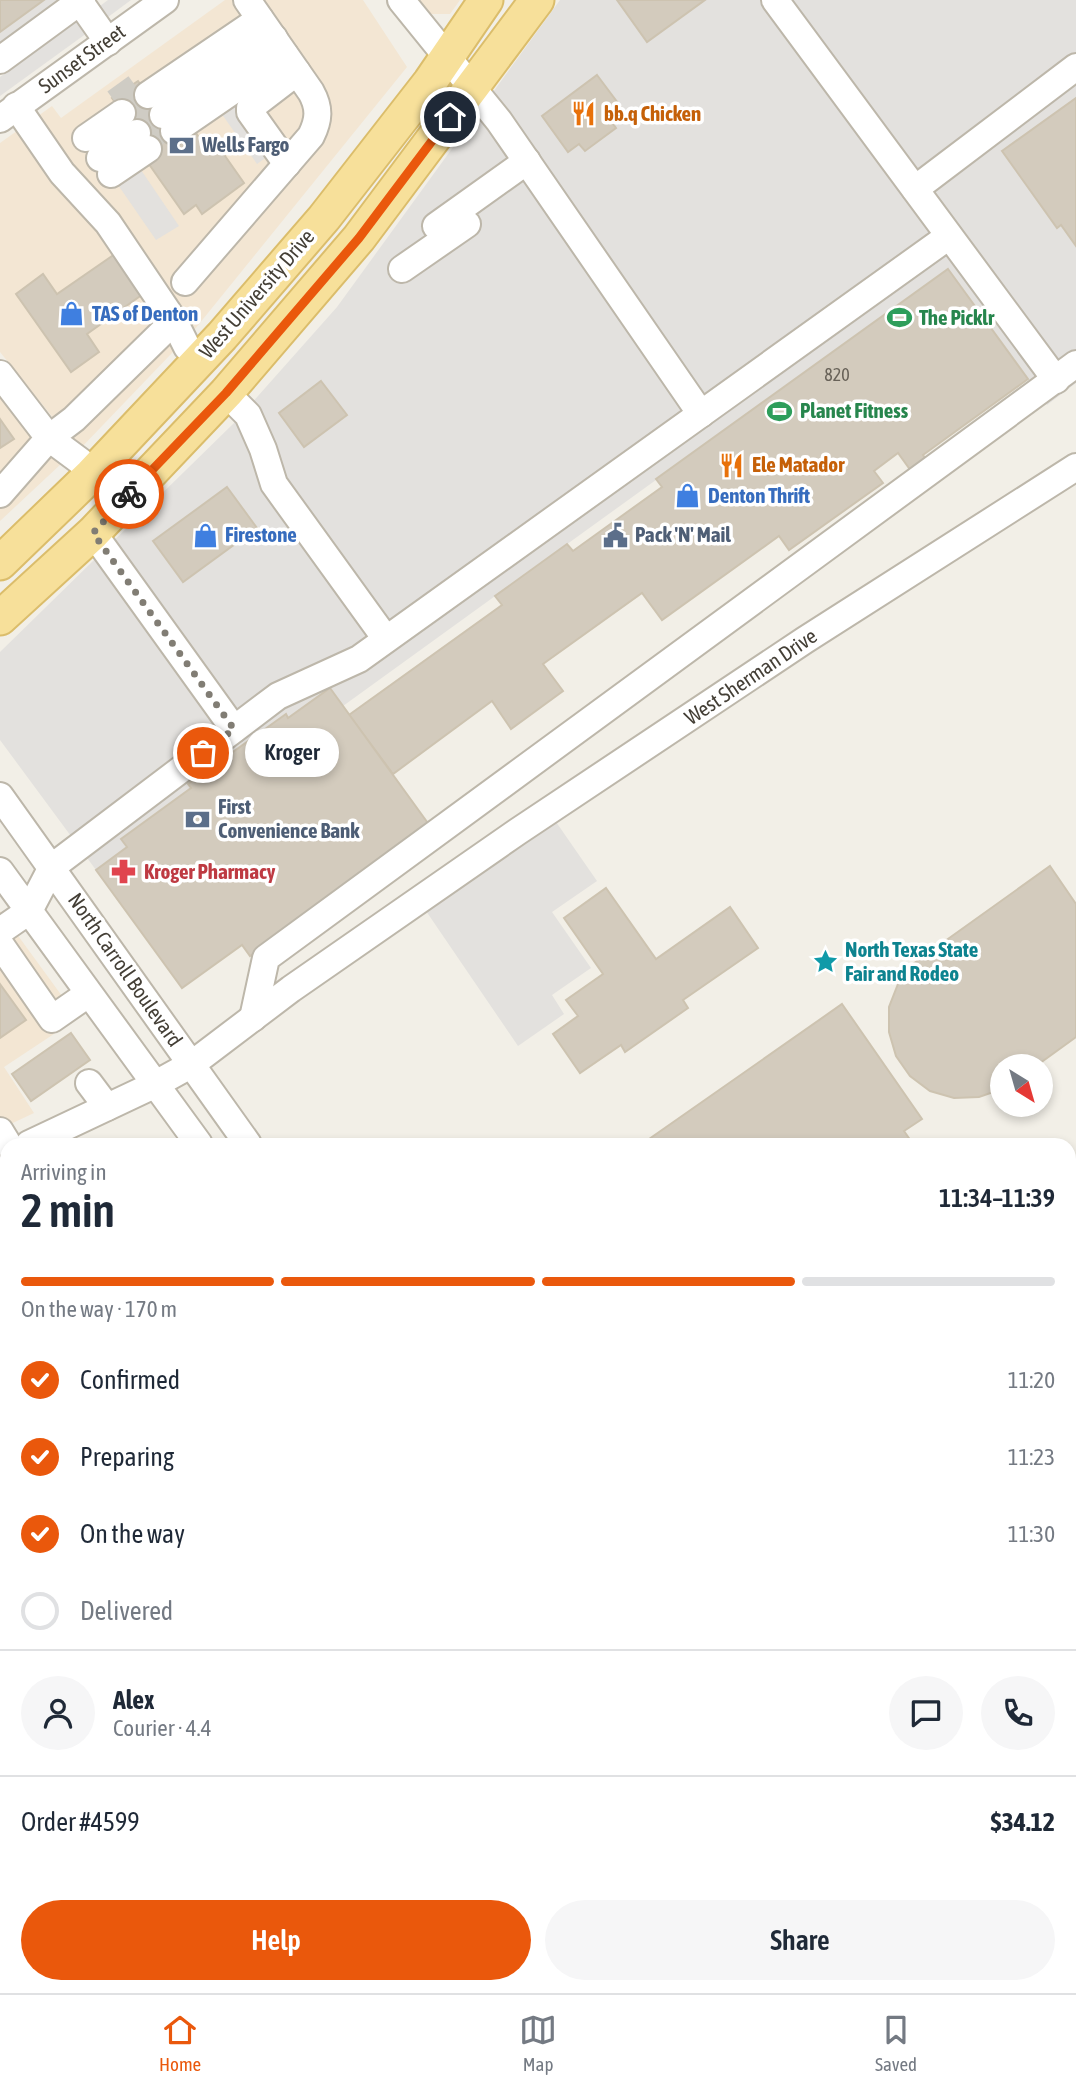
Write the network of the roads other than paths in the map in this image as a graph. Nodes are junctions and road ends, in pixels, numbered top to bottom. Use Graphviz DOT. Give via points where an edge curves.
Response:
graph roads {
  1 [pos="165,0"];
  2 [pos="401,0"];
  3 [pos="486,0"];
  4 [pos="537,0"];
  5 [pos="775,0"];
  6 [pos="81,1"];
  7 [pos="270,33"];
  8 [pos="108,41"];
  9 [pos="446,56"];
  10 [pos="0,60"];
  11 [pos="1076,67"];
  12 [pos="471,88"];
  13 [pos="8,112"];
  14 [pos="132,127"];
  15 [pos="96,152"];
  16 [pos="527,161"];
  17 [pos="287,163"];
  18 [pos="915,189"];
  19 [pos="486,210"];
  20 [pos="436,226"];
  21 [pos="949,236"];
  22 [pos="402,269"];
  23 [pos="185,282"];
  24 [pos="174,321"];
  25 [pos="200,360"];
  26 [pos="1066,372"];
  27 [pos="0,374"];
  28 [pos="226,393"];
  29 [pos="701,414"];
  30 [pos="49,438"];
  31 [pos="1076,467"];
  32 [pos="91,475"];
  33 [pos="0,494"];
  34 [pos="93,533"];
  35 [pos="0,564"];
  36 [pos="0,618"];
  37 [pos="386,639"];
  38 [pos="234,729"];
  39 [pos="0,796"];
  40 [pos="52,867"];
  41 [pos="0,871"];
  42 [pos="29,911"];
  43 [pos="0,931"];
  44 [pos="0,944"];
  45 [pos="88,993"];
  46 [pos="253,1018"];
  47 [pos="192,1064"];
  48 [pos="89,1083"];
  49 [pos="154,1085"];
  50 [pos="107,1107"];
  51 [pos="42,1138"];
  52 [pos="194,1138"];
  53 [pos="244,1138"];
  1 -- 8 [label="street, Sunset Street"];
  2 -- 9 [label="street"];
  3 -- 9 [label="main road, West University Drive"];
  4 -- 12 [label="main road, West University Drive"];
  5 -- 18 [label="street"];
  6 -- 8 [label="street"];
  6 -- 10 [label="street"];
  7 -- 7 [label="street" via="158,109"];
  7 -- 17 [label="street" via="250,112"];
  7 -- 17 [label="street" via="317,102 316,124"];
  8 -- 13 [label="street, Sunset Street"];
  9 -- 12 [label="street"];
  9 -- 25 [label="main road, West University Drive" via="324,218"];
  11 -- 18 [label="street"];
  12 -- 16 [label="street"];
  12 -- 28 [label="main road, West University Drive" via="359,238"];
  13 -- 24 [label="street" via="108,223"];
  14 -- 15 [label="street"];
  16 -- 20 [label="street"];
  16 -- 29 [label="street"];
  17 -- 23 [label="street"];
  18 -- 21 [label="street"];
  19 -- 22 [label="street"];
  21 -- 26 [label="street"];
  21 -- 29 [label="street"];
  24 -- 25 [label="street" via="187,347"];
  24 -- 30 [label="street"];
  25 -- 32 [label="main road, West University Drive"];
  26 -- 46 [label="street" via="266,958"];
  27 -- 30 [label="street"];
  28 -- 34 [label="main road, West University Drive"];
  28 -- 37 [label="street" via="248,415 274,484"];
  29 -- 37 [label="street"];
  30 -- 32 [label="street"];
  30 -- 33 [label="street"];
  31 -- 46 [label="street, West Sherman Drive" via="517,832"];
  32 -- 35 [label="main road, West University Drive"];
  34 -- 36 [label="main road, West University Drive"];
  34 -- 38 [label="street"];
  37 -- 38 [label="street" via="359,659 278,696"];
  38 -- 40 [label="street"];
  39 -- 40 [label="street, North Carroll Boulevard"];
  40 -- 42 [label="street"];
  40 -- 47 [label="street, North Carroll Boulevard"];
  41 -- 42 [label="street, North Carroll Boulevard"];
  42 -- 43 [label="street"];
  42 -- 45 [label="street, North Carroll Boulevard"];
  44 -- 45 [label="street" via="52,1019"];
  45 -- 49 [label="street, North Carroll Boulevard"];
  46 -- 47 [label="street, West Sherman Drive"];
  47 -- 49 [label="street"];
  47 -- 53 [label="street, North Carroll Boulevard"];
  48 -- 50 [label="street"];
  49 -- 50 [label="street"];
  49 -- 52 [label="street, North Carroll Boulevard"];
  50 -- 51 [label="street"];
}
